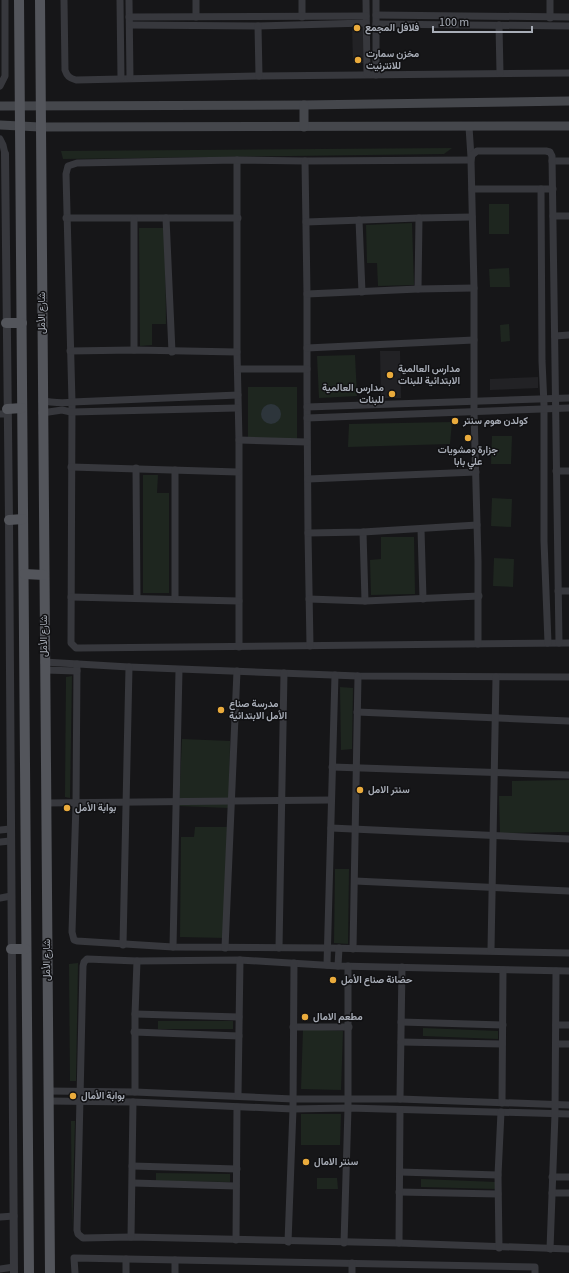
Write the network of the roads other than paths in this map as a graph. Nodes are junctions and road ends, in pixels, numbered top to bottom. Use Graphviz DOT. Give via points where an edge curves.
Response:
graph roads {
  1 [pos="5,0"];
  2 [pos="19,0"];
  3 [pos="40,0"];
  4 [pos="64,0"];
  5 [pos="120,0"];
  6 [pos="129,0"];
  7 [pos="196,0"];
  8 [pos="302,0"];
  9 [pos="366,0"];
  10 [pos="376,0"];
  11 [pos="550,0"];
  12 [pos="196,17"];
  13 [pos="302,17"];
  14 [pos="569,17"];
  15 [pos="550,18"];
  16 [pos="366,20"];
  17 [pos="376,20"];
  18 [pos="129,21"];
  19 [pos="500,25"];
  20 [pos="258,26"];
  21 [pos="569,26"];
  22 [pos="3,33"];
  23 [pos="500,73"];
  24 [pos="569,73"];
  25 [pos="367,74"];
  26 [pos="376,75"];
  27 [pos="259,76"];
  28 [pos="121,78"];
  29 [pos="130,78"];
  30 [pos="0,86"];
  31 [pos="569,101"];
  32 [pos="304,105"];
  33 [pos="0,106"];
  34 [pos="20,106"];
  35 [pos="40,106"];
  36 [pos="0,124"];
  37 [pos="20,126"];
  38 [pos="470,126"];
  39 [pos="569,126"];
  40 [pos="40,127"];
  41 [pos="304,127"];
  42 [pos="0,139"];
  43 [pos="5,154"];
  44 [pos="471,159"];
  45 [pos="237,160"];
  46 [pos="305,161"];
  47 [pos="552,161"];
  48 [pos="569,161"];
  49 [pos="472,189"];
  50 [pos="541,189"];
  51 [pos="553,189"];
  52 [pos="553,216"];
  53 [pos="569,216"];
  54 [pos="472,217"];
  55 [pos="66,218"];
  56 [pos="134,218"];
  57 [pos="166,218"];
  58 [pos="238,218"];
  59 [pos="419,218"];
  60 [pos="359,220"];
  61 [pos="306,222"];
  62 [pos="474,288"];
  63 [pos="418,289"];
  64 [pos="362,292"];
  65 [pos="308,294"];
  66 [pos="6,323"];
  67 [pos="22,323"];
  68 [pos="569,335"];
  69 [pos="555,336"];
  70 [pos="474,340"];
  71 [pos="307,348"];
  72 [pos="134,350"];
  73 [pos="70,351"];
  74 [pos="172,352"];
  75 [pos="237,352"];
  76 [pos="238,369"];
  77 [pos="307,369"];
  78 [pos="238,395"];
  79 [pos="544,398"];
  80 [pos="555,398"];
  81 [pos="569,398"];
  82 [pos="47,401"];
  83 [pos="474,401"];
  84 [pos="72,402"];
  85 [pos="307,406"];
  86 [pos="22,408"];
  87 [pos="238,408"];
  88 [pos="544,408"];
  89 [pos="556,408"];
  90 [pos="569,408"];
  91 [pos="474,411"];
  92 [pos="47,412"];
  93 [pos="71,412"];
  94 [pos="4,416"];
  95 [pos="307,418"];
  96 [pos="239,440"];
  97 [pos="308,442"];
  98 [pos="71,467"];
  99 [pos="136,468"];
  100 [pos="175,470"];
  101 [pos="556,471"];
  102 [pos="569,471"];
  103 [pos="238,472"];
  104 [pos="476,472"];
  105 [pos="308,479"];
  106 [pos="23,519"];
  107 [pos="9,520"];
  108 [pos="478,525"];
  109 [pos="421,529"];
  110 [pos="363,532"];
  111 [pos="308,533"];
  112 [pos="24,574"];
  113 [pos="44,575"];
  114 [pos="558,591"];
  115 [pos="569,591"];
  116 [pos="72,596"];
  117 [pos="479,596"];
  118 [pos="137,598"];
  119 [pos="174,599"];
  120 [pos="309,600"];
  121 [pos="423,600"];
  122 [pos="239,601"];
  123 [pos="365,601"];
  124 [pos="548,643"];
  125 [pos="559,643"];
  126 [pos="569,643"];
  127 [pos="478,644"];
  128 [pos="310,646"];
  129 [pos="239,647"];
  130 [pos="45,666"];
  131 [pos="77,668"];
  132 [pos="129,668"];
  133 [pos="179,670"];
  134 [pos="237,671"];
  135 [pos="284,673"];
  136 [pos="335,675"];
  137 [pos="358,676"];
  138 [pos="496,677"];
  139 [pos="569,677"];
  140 [pos="357,712"];
  141 [pos="495,718"];
  142 [pos="569,721"];
  143 [pos="332,767"];
  144 [pos="356,768"];
  145 [pos="494,772"];
  146 [pos="569,775"];
  147 [pos="331,800"];
  148 [pos="231,801"];
  149 [pos="282,801"];
  150 [pos="127,802"];
  151 [pos="176,802"];
  152 [pos="46,803"];
  153 [pos="76,803"];
  154 [pos="331,828"];
  155 [pos="10,829"];
  156 [pos="355,829"];
  157 [pos="0,830"];
  158 [pos="494,835"];
  159 [pos="569,839"];
  160 [pos="10,841"];
  161 [pos="0,842"];
  162 [pos="355,881"];
  163 [pos="492,887"];
  164 [pos="569,891"];
  165 [pos="11,896"];
  166 [pos="0,898"];
  167 [pos="123,945"];
  168 [pos="173,947"];
  169 [pos="225,948"];
  170 [pos="279,948"];
  171 [pos="327,948"];
  172 [pos="339,948"];
  173 [pos="11,949"];
  174 [pos="353,949"];
  175 [pos="26,950"];
  176 [pos="490,950"];
  177 [pos="569,953"];
  178 [pos="240,960"];
  179 [pos="137,961"];
  180 [pos="294,963"];
  181 [pos="327,965"];
  182 [pos="338,966"];
  183 [pos="348,966"];
  184 [pos="402,967"];
  185 [pos="504,970"];
  186 [pos="556,971"];
  187 [pos="569,971"];
  188 [pos="135,1014"];
  189 [pos="239,1017"];
  190 [pos="401,1022"];
  191 [pos="503,1025"];
  192 [pos="556,1025"];
  193 [pos="569,1025"];
  194 [pos="293,1027"];
  195 [pos="349,1027"];
  196 [pos="134,1032"];
  197 [pos="239,1036"];
  198 [pos="400,1042"];
  199 [pos="502,1044"];
  200 [pos="556,1044"];
  201 [pos="569,1044"];
  202 [pos="80,1090"];
  203 [pos="135,1092"];
  204 [pos="48,1096"];
  205 [pos="238,1096"];
  206 [pos="348,1098"];
  207 [pos="293,1099"];
  208 [pos="400,1099"];
  209 [pos="80,1101"];
  210 [pos="133,1102"];
  211 [pos="502,1103"];
  212 [pos="555,1105"];
  213 [pos="569,1105"];
  214 [pos="237,1107"];
  215 [pos="348,1108"];
  216 [pos="293,1109"];
  217 [pos="400,1110"];
  218 [pos="501,1112"];
  219 [pos="555,1114"];
  220 [pos="569,1114"];
  221 [pos="132,1166"];
  222 [pos="237,1169"];
  223 [pos="400,1172"];
  224 [pos="498,1175"];
  225 [pos="552,1177"];
  226 [pos="569,1177"];
  227 [pos="133,1183"];
  228 [pos="236,1186"];
  229 [pos="399,1192"];
  230 [pos="552,1193"];
  231 [pos="569,1193"];
  232 [pos="498,1194"];
  233 [pos="14,1216"];
  234 [pos="0,1217"];
  235 [pos="131,1237"];
  236 [pos="236,1240"];
  237 [pos="288,1242"];
  238 [pos="344,1243"];
  239 [pos="399,1244"];
  240 [pos="499,1248"];
  241 [pos="550,1249"];
  242 [pos="569,1249"];
  243 [pos="126,1259"];
  244 [pos="175,1260"];
  245 [pos="352,1263"];
  246 [pos="0,1269"];
  247 [pos="14,1270"];
  248 [pos="29,1273"];
  249 [pos="50,1273"];
  250 [pos="75,1273"];
  251 [pos="126,1273"];
  252 [pos="175,1273"];
  253 [pos="352,1273"];
  254 [pos="535,1273"];
  1 -- 22 [label="street"];
  2 -- 34 [label="main road, شارع الأمل"];
  3 -- 35 [label="main road, شارع الأمل"];
  4 -- 28 [label="street" via="66,75 76,80"];
  5 -- 28 [label="street"];
  6 -- 18 [label="street"];
  7 -- 12 [label="street"];
  8 -- 13 [label="street"];
  9 -- 16 [label="street"];
  10 -- 17 [label="street"];
  11 -- 15 [label="street"];
  12 -- 13 [label="street"];
  12 -- 18 [label="street"];
  13 -- 16 [label="street"];
  14 -- 15 [label="street"];
  15 -- 17 [label="street"];
  16 -- 17 [label="street"];
  16 -- 20 [label="street"];
  16 -- 25 [label="street"];
  17 -- 19 [label="street"];
  17 -- 26 [label="street"];
  18 -- 20 [label="street"];
  18 -- 29 [label="street"];
  19 -- 21 [label="street"];
  19 -- 23 [label="street"];
  20 -- 27 [label="street"];
  22 -- 30 [label="street" via="5,76"];
  23 -- 24 [label="street"];
  23 -- 26 [label="street"];
  25 -- 26 [label="street"];
  25 -- 27 [label="street"];
  27 -- 29 [label="street"];
  28 -- 29 [label="street"];
  31 -- 32 [label="main road"];
  32 -- 35 [label="main road"];
  32 -- 41 [label="main road"];
  33 -- 34 [label="main road"];
  34 -- 35 [label="main road"];
  34 -- 37 [label="main road, شارع الأمل"];
  35 -- 40 [label="main road, شارع الأمل"];
  36 -- 37 [label="main road"];
  37 -- 40 [label="main road"];
  37 -- 67 [label="main road, شارع الأمل"];
  38 -- 39 [label="main road"];
  38 -- 41 [label="main road"];
  38 -- 44 [label="street"];
  40 -- 41 [label="main road"];
  40 -- 82 [label="main road, شارع الأمل"];
  42 -- 43 [label="street"];
  43 -- 66 [label="street"];
  44 -- 46 [label="street"];
  44 -- 47 [label="street" via="474,152 480,151 546,151 552,154"];
  44 -- 49 [label="street"];
  45 -- 46 [label="street"];
  45 -- 55 [label="street" via="73,164 68,166 66,174"];
  45 -- 58 [label="street"];
  46 -- 61 [label="street"];
  47 -- 48 [label="street"];
  47 -- 51 [label="street"];
  49 -- 50 [label="street"];
  49 -- 54 [label="street"];
  50 -- 51 [label="street"];
  50 -- 79 [label="street"];
  51 -- 52 [label="street"];
  52 -- 53 [label="street"];
  52 -- 69 [label="street"];
  54 -- 59 [label="street"];
  54 -- 62 [label="street"];
  55 -- 56 [label="street"];
  55 -- 73 [label="street"];
  56 -- 57 [label="street"];
  56 -- 72 [label="street"];
  57 -- 58 [label="street"];
  57 -- 74 [label="street"];
  58 -- 75 [label="street"];
  59 -- 60 [label="street"];
  59 -- 63 [label="street"];
  60 -- 61 [label="street"];
  60 -- 64 [label="street"];
  61 -- 65 [label="street"];
  62 -- 63 [label="street"];
  62 -- 70 [label="street"];
  63 -- 64 [label="street"];
  64 -- 65 [label="street"];
  65 -- 71 [label="street"];
  66 -- 67 [label="main road"];
  66 -- 94 [label="street"];
  67 -- 86 [label="main road, شارع الأمل"];
  68 -- 69 [label="street"];
  69 -- 80 [label="street"];
  70 -- 71 [label="street"];
  70 -- 83 [label="street"];
  71 -- 77 [label="street"];
  72 -- 73 [label="street"];
  72 -- 74 [label="street"];
  73 -- 84 [label="street"];
  74 -- 75 [label="street"];
  75 -- 76 [label="street"];
  76 -- 77 [label="street"];
  76 -- 78 [label="street"];
  77 -- 85 [label="street"];
  78 -- 84 [label="street"];
  78 -- 87 [label="street"];
  79 -- 80 [label="street"];
  79 -- 83 [label="street"];
  79 -- 88 [label="street"];
  80 -- 81 [label="street"];
  80 -- 89 [label="street"];
  82 -- 84 [label="street" via="62,404"];
  82 -- 92 [label="main road, شارع الأمل"];
  83 -- 85 [label="street"];
  83 -- 91 [label="street"];
  84 -- 93 [label="street"];
  85 -- 95 [label="street"];
  86 -- 94 [label="main road"];
  86 -- 106 [label="main road, شارع الأمل"];
  87 -- 93 [label="street"];
  87 -- 96 [label="street"];
  88 -- 89 [label="street"];
  88 -- 91 [label="street"];
  88 -- 124 [label="street" via="544,541"];
  89 -- 90 [label="street"];
  89 -- 101 [label="street"];
  91 -- 95 [label="street"];
  91 -- 104 [label="street"];
  92 -- 93 [label="street"];
  92 -- 113 [label="main road, شارع الأمل"];
  93 -- 98 [label="street"];
  94 -- 107 [label="street"];
  95 -- 97 [label="street"];
  96 -- 97 [label="street"];
  96 -- 103 [label="street"];
  97 -- 105 [label="street"];
  98 -- 99 [label="street"];
  98 -- 116 [label="street"];
  99 -- 100 [label="street"];
  99 -- 118 [label="street"];
  100 -- 103 [label="street"];
  100 -- 119 [label="street"];
  101 -- 102 [label="street"];
  101 -- 114 [label="street"];
  103 -- 122 [label="street"];
  104 -- 105 [label="street"];
  104 -- 108 [label="street"];
  105 -- 111 [label="street"];
  106 -- 107 [label="main road"];
  106 -- 112 [label="main road, شارع الأمل"];
  107 -- 155 [label="street"];
  108 -- 109 [label="street"];
  108 -- 117 [label="street"];
  109 -- 110 [label="street"];
  109 -- 121 [label="street"];
  110 -- 111 [label="street"];
  110 -- 123 [label="street"];
  111 -- 120 [label="street"];
  112 -- 113 [label="main road"];
  112 -- 175 [label="main road, شارع الأمل"];
  113 -- 130 [label="main road, شارع الأمل"];
  114 -- 115 [label="street"];
  114 -- 125 [label="street"];
  116 -- 118 [label="street"];
  116 -- 129 [label="street" via="71,643 76,648"];
  117 -- 121 [label="street"];
  117 -- 127 [label="street"];
  118 -- 119 [label="street"];
  119 -- 122 [label="street"];
  120 -- 123 [label="street"];
  120 -- 128 [label="street"];
  121 -- 123 [label="street"];
  122 -- 129 [label="street"];
  124 -- 125 [label="street"];
  124 -- 127 [label="street"];
  125 -- 126 [label="street"];
  127 -- 128 [label="street"];
  128 -- 129 [label="street"];
  130 -- 131 [label="street"];
  130 -- 152 [label="main road, شارع الأمل"];
  131 -- 132 [label="street"];
  131 -- 153 [label="street"];
  132 -- 133 [label="street"];
  132 -- 150 [label="street"];
  133 -- 134 [label="street"];
  133 -- 151 [label="street"];
  134 -- 135 [label="street"];
  134 -- 148 [label="street"];
  135 -- 136 [label="street"];
  135 -- 149 [label="street"];
  136 -- 137 [label="street"];
  136 -- 143 [label="street"];
  137 -- 138 [label="street"];
  137 -- 140 [label="street"];
  138 -- 139 [label="street"];
  138 -- 141 [label="street"];
  140 -- 141 [label="street"];
  140 -- 144 [label="street"];
  141 -- 142 [label="street"];
  141 -- 145 [label="street"];
  143 -- 144 [label="street"];
  143 -- 147 [label="street"];
  144 -- 145 [label="street"];
  144 -- 156 [label="street"];
  145 -- 146 [label="street"];
  145 -- 158 [label="street"];
  147 -- 149 [label="street"];
  147 -- 154 [label="street"];
  148 -- 149 [label="street"];
  148 -- 151 [label="street"];
  148 -- 169 [label="street"];
  149 -- 170 [label="street"];
  150 -- 151 [label="street"];
  150 -- 153 [label="street"];
  150 -- 167 [label="street"];
  151 -- 168 [label="street"];
  152 -- 153 [label="street"];
  152 -- 204 [label="main road, شارع الأمل"];
  153 -- 167 [label="street" via="74,940"];
  154 -- 156 [label="street"];
  154 -- 171 [label="street"];
  155 -- 157 [label="street"];
  155 -- 160 [label="street"];
  156 -- 158 [label="street"];
  156 -- 162 [label="street"];
  158 -- 159 [label="street"];
  158 -- 163 [label="street"];
  160 -- 161 [label="street"];
  160 -- 165 [label="street"];
  162 -- 163 [label="street"];
  162 -- 174 [label="street"];
  163 -- 164 [label="street"];
  163 -- 176 [label="street"];
  165 -- 166 [label="street"];
  165 -- 173 [label="street"];
  167 -- 168 [label="street"];
  168 -- 169 [label="street"];
  169 -- 170 [label="street"];
  170 -- 171 [label="street"];
  171 -- 172 [label="street"];
  171 -- 181 [label="street"];
  172 -- 174 [label="street"];
  172 -- 182 [label="street"];
  173 -- 175 [label="main road"];
  173 -- 233 [label="street"];
  174 -- 176 [label="street"];
  175 -- 248 [label="main road, شارع الأمل"];
  176 -- 177 [label="street"];
  178 -- 179 [label="street"];
  178 -- 180 [label="street"];
  178 -- 189 [label="street"];
  179 -- 188 [label="street"];
  179 -- 202 [label="street" via="89,959 84,962"];
  180 -- 181 [label="street"];
  180 -- 194 [label="street"];
  181 -- 182 [label="street"];
  182 -- 183 [label="street"];
  183 -- 184 [label="street"];
  183 -- 195 [label="street"];
  184 -- 185 [label="street"];
  184 -- 190 [label="street"];
  185 -- 186 [label="street"];
  185 -- 191 [label="street"];
  186 -- 187 [label="street"];
  186 -- 192 [label="street"];
  188 -- 189 [label="street"];
  188 -- 196 [label="street"];
  189 -- 197 [label="street"];
  190 -- 191 [label="street"];
  190 -- 198 [label="street"];
  191 -- 199 [label="street"];
  192 -- 193 [label="street"];
  192 -- 200 [label="street"];
  194 -- 195 [label="street"];
  194 -- 207 [label="street"];
  195 -- 206 [label="street"];
  196 -- 197 [label="street"];
  196 -- 203 [label="street"];
  197 -- 205 [label="street"];
  198 -- 199 [label="street"];
  198 -- 208 [label="street"];
  199 -- 211 [label="street"];
  200 -- 201 [label="street"];
  200 -- 212 [label="street"];
  202 -- 203 [label="street"];
  202 -- 204 [label="street"];
  202 -- 209 [label="street"];
  203 -- 205 [label="street"];
  204 -- 209 [label="street"];
  204 -- 249 [label="main road, شارع الأمل"];
  205 -- 207 [label="street"];
  206 -- 207 [label="street"];
  206 -- 208 [label="street"];
  206 -- 215 [label="street"];
  207 -- 216 [label="street"];
  208 -- 211 [label="street"];
  209 -- 210 [label="street"];
  209 -- 235 [label="street" via="77,1232 83,1238"];
  210 -- 214 [label="street"];
  210 -- 221 [label="street"];
  211 -- 212 [label="street"];
  212 -- 213 [label="street"];
  212 -- 219 [label="street"];
  214 -- 216 [label="street"];
  214 -- 222 [label="street"];
  215 -- 216 [label="street"];
  215 -- 217 [label="street"];
  215 -- 238 [label="street"];
  216 -- 237 [label="street"];
  217 -- 218 [label="street"];
  217 -- 223 [label="street"];
  218 -- 219 [label="street"];
  218 -- 224 [label="street"];
  219 -- 220 [label="street"];
  219 -- 225 [label="street"];
  221 -- 222 [label="street"];
  221 -- 227 [label="street"];
  222 -- 228 [label="street"];
  223 -- 224 [label="street"];
  223 -- 229 [label="street"];
  224 -- 232 [label="street"];
  225 -- 226 [label="street"];
  225 -- 230 [label="street"];
  227 -- 228 [label="street"];
  227 -- 235 [label="street"];
  228 -- 236 [label="street"];
  229 -- 232 [label="street"];
  229 -- 239 [label="street"];
  230 -- 231 [label="street"];
  230 -- 241 [label="street"];
  232 -- 240 [label="street"];
  233 -- 234 [label="street"];
  233 -- 247 [label="street"];
  235 -- 236 [label="street"];
  236 -- 237 [label="street"];
  237 -- 238 [label="street"];
  238 -- 239 [label="street"];
  239 -- 240 [label="street"];
  240 -- 241 [label="street"];
  241 -- 242 [label="street"];
  243 -- 244 [label="street"];
  243 -- 250 [label="street" via="74,1258"];
  243 -- 251 [label="street"];
  244 -- 245 [label="street"];
  244 -- 252 [label="street"];
  245 -- 253 [label="street"];
  245 -- 254 [label="street" via="535,1267"];
  246 -- 247 [label="street"];
}
